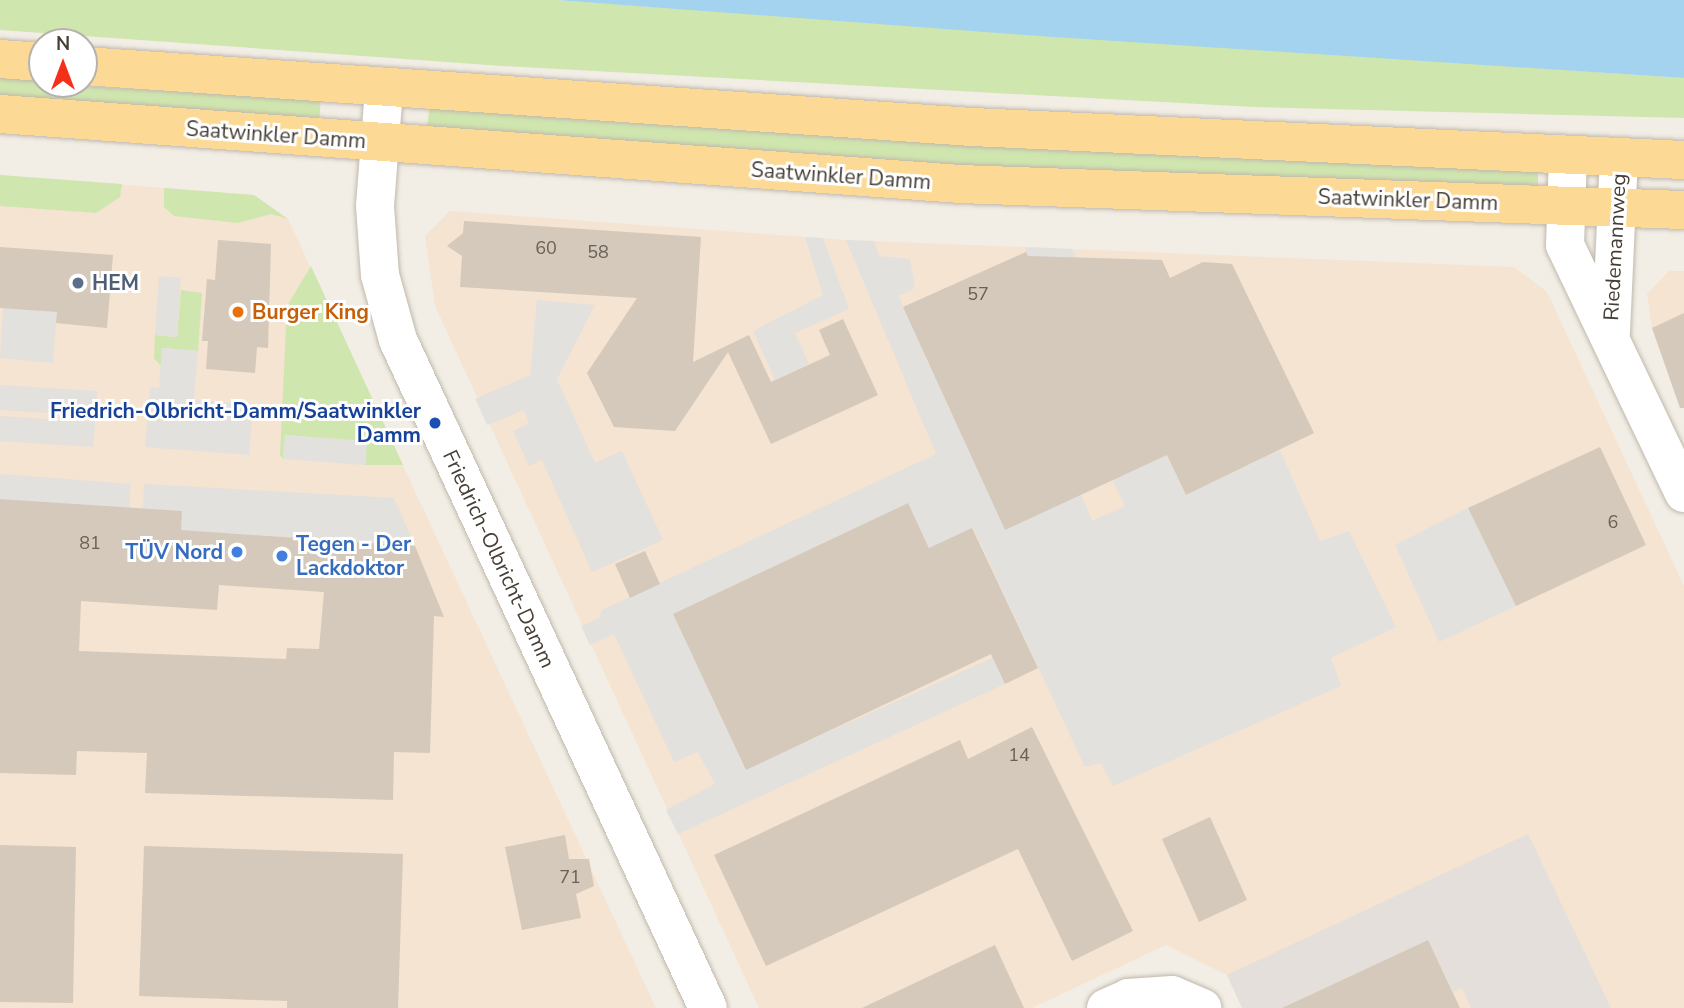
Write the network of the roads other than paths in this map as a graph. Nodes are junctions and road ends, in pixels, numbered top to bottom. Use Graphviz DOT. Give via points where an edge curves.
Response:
graph roads {
  1 [pos="0,59"];
  2 [pos="28,61"];
  3 [pos="98,67"];
  4 [pos="384,89"];
  5 [pos="0,114"];
  6 [pos="380,143"];
  7 [pos="1568,155"];
  8 [pos="1619,157"];
  9 [pos="1684,160"];
  10 [pos="1566,206"];
  11 [pos="1615,208"];
  12 [pos="1684,210"];
  13 [pos="1611,338"];
  14 [pos="1684,494"];
  15 [pos="708,1008"];
  16 [pos="1106,1008"];
  17 [pos="1202,1008"];
  1 -- 2 [label="main road"];
  3 -- 4 [label="main road"];
  4 -- 6 [label="street, Friedrich-Olbricht-Damm"];
  4 -- 7 [label="main road" via="973,127"];
  5 -- 6 [label="main road, Saatwinkler Damm"];
  6 -- 10 [label="main road, Saatwinkler Damm" via="960,184"];
  6 -- 15 [label="street, Friedrich-Olbricht-Damm" via="374,206 380,275 398,340"];
  7 -- 8 [label="main road"];
  7 -- 10 [label="street, Riedemannweg"];
  8 -- 9 [label="main road"];
  8 -- 11 [label="street, Riedemannweg"];
  10 -- 11 [label="main road, Saatwinkler Damm"];
  10 -- 13 [label="street, Riedemannweg" via="1565,245"];
  11 -- 12 [label="main road, Saatwinkler Damm"];
  11 -- 13 [label="street, Riedemannweg"];
  13 -- 14 [label="street, Riedemannweg"];
  16 -- 17 [label="street" via="1128,998 1172,995"];
}
